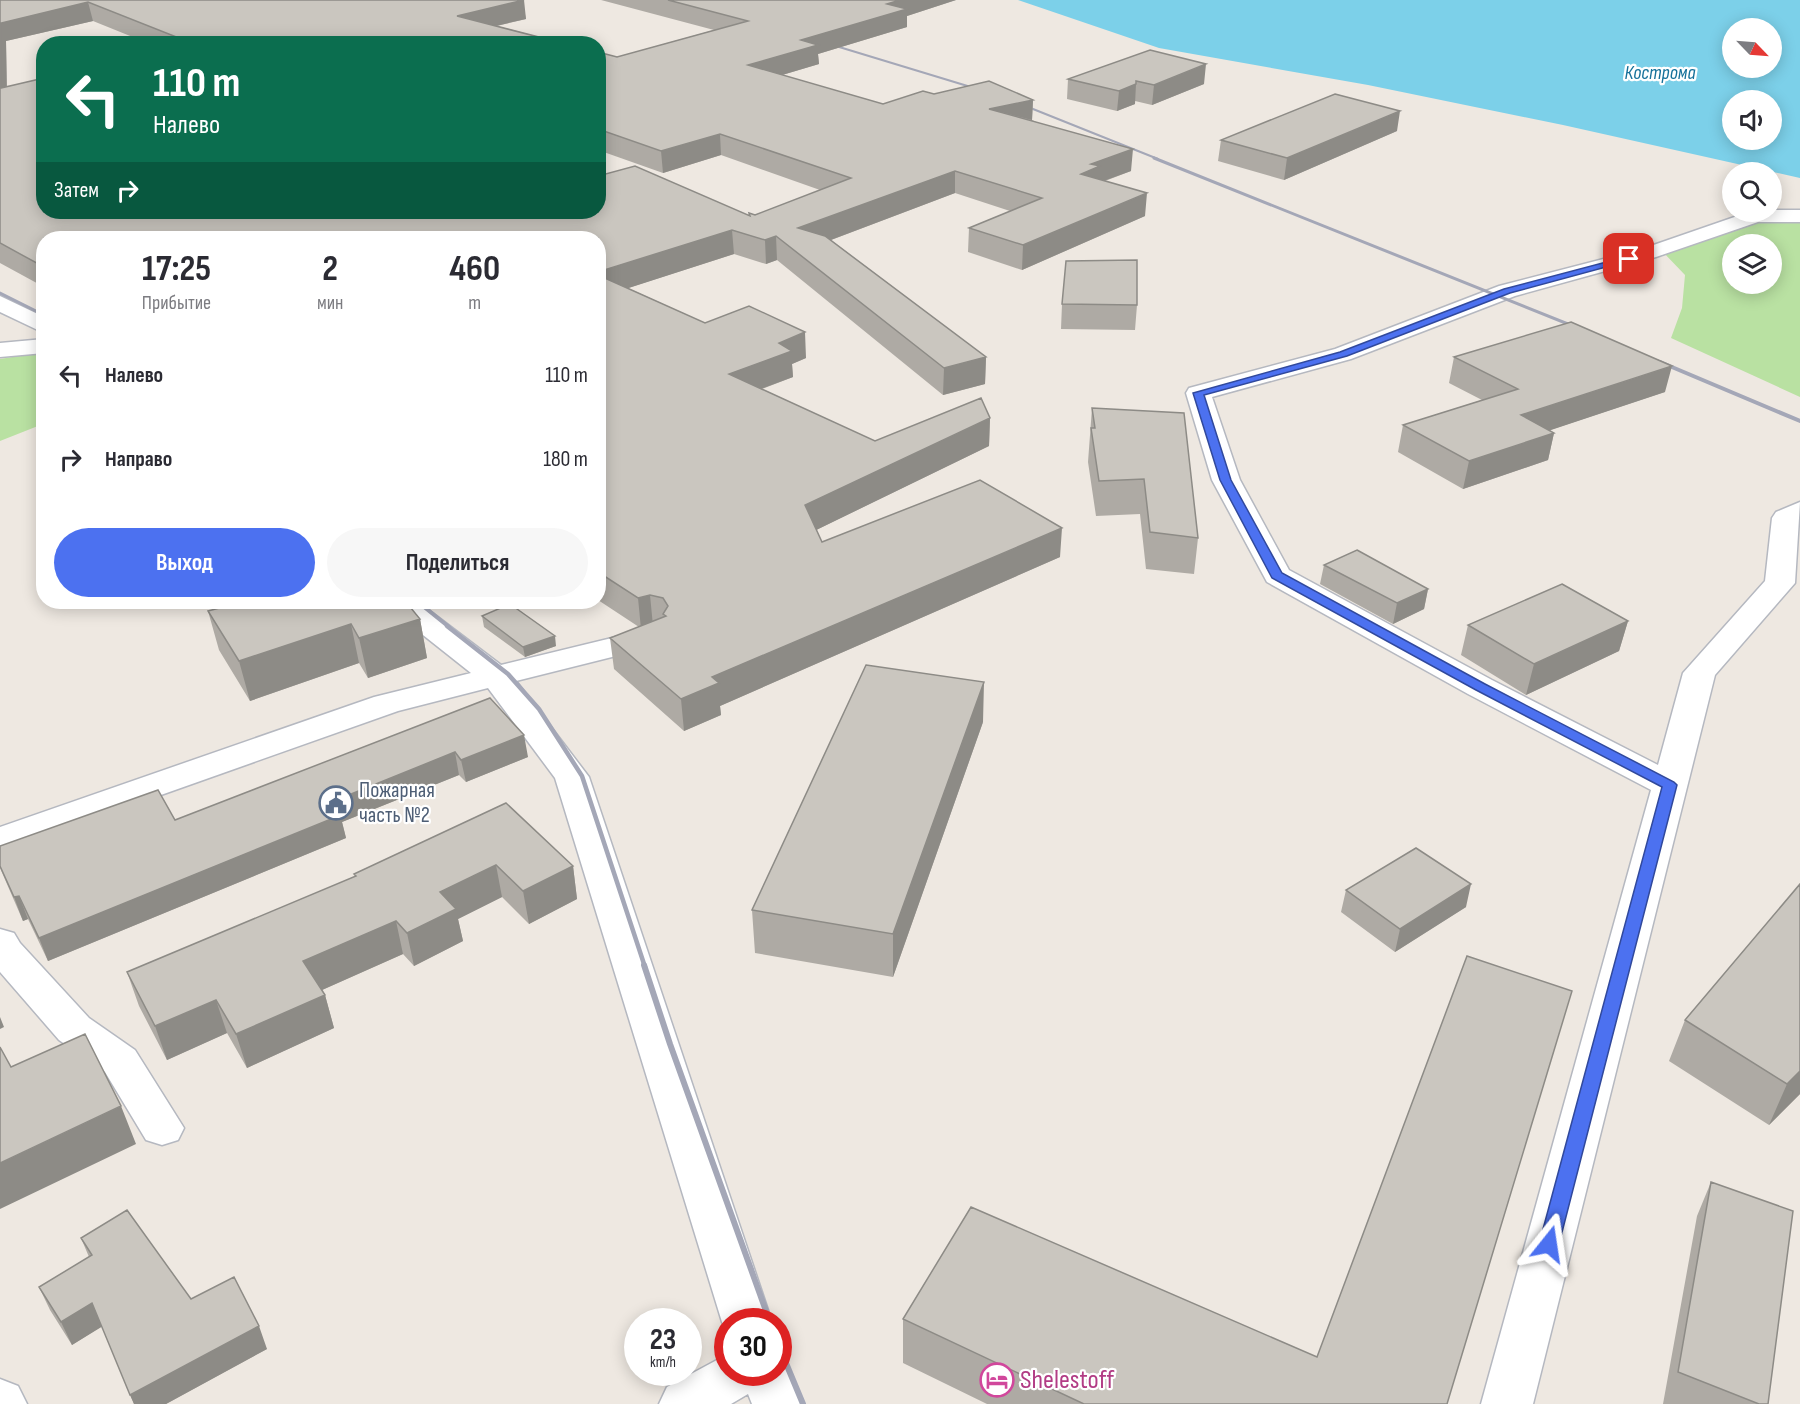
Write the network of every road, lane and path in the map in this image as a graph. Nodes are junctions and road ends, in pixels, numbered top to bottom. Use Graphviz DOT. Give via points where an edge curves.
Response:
graph roads {
  1 [pos="1800,216"];
  2 [pos="1,304"];
  3 [pos="36,322"];
  4 [pos="36,347"];
  5 [pos="0,350"];
  6 [pos="1800,510"];
  7 [pos="409,609"];
  8 [pos="653,638"];
  9 [pos="496,677"];
  10 [pos="1669,785"];
  11 [pos="0,840"];
  12 [pos="0,943"];
  13 [pos="162,1128"];
  14 [pos="743,1308"];
  15 [pos="716,1386"];
  16 [pos="771,1386"];
  17 [pos="685,1404"];
  18 [pos="778,1404"];
  19 [pos="1507,1404"];
  1 -- 10 [label="street" via="1756,216 1649,253 1507,291 1343,354 1198,393 1226,480 1277,576"];
  2 -- 3 [label="street"];
  4 -- 5 [label="street"];
  6 -- 10 [label="street" via="1786,518 1780,583 1699,673"];
  7 -- 9 [label="street"];
  8 -- 9 [label="street"];
  9 -- 11 [label="street" via="386,704"];
  9 -- 14 [label="street" via="572,777"];
  10 -- 19 [label="street"];
  12 -- 13 [label="street" via="74,1029 120,1061"];
  15 -- 17 [label="street"];
  16 -- 18 [label="street"];
}
